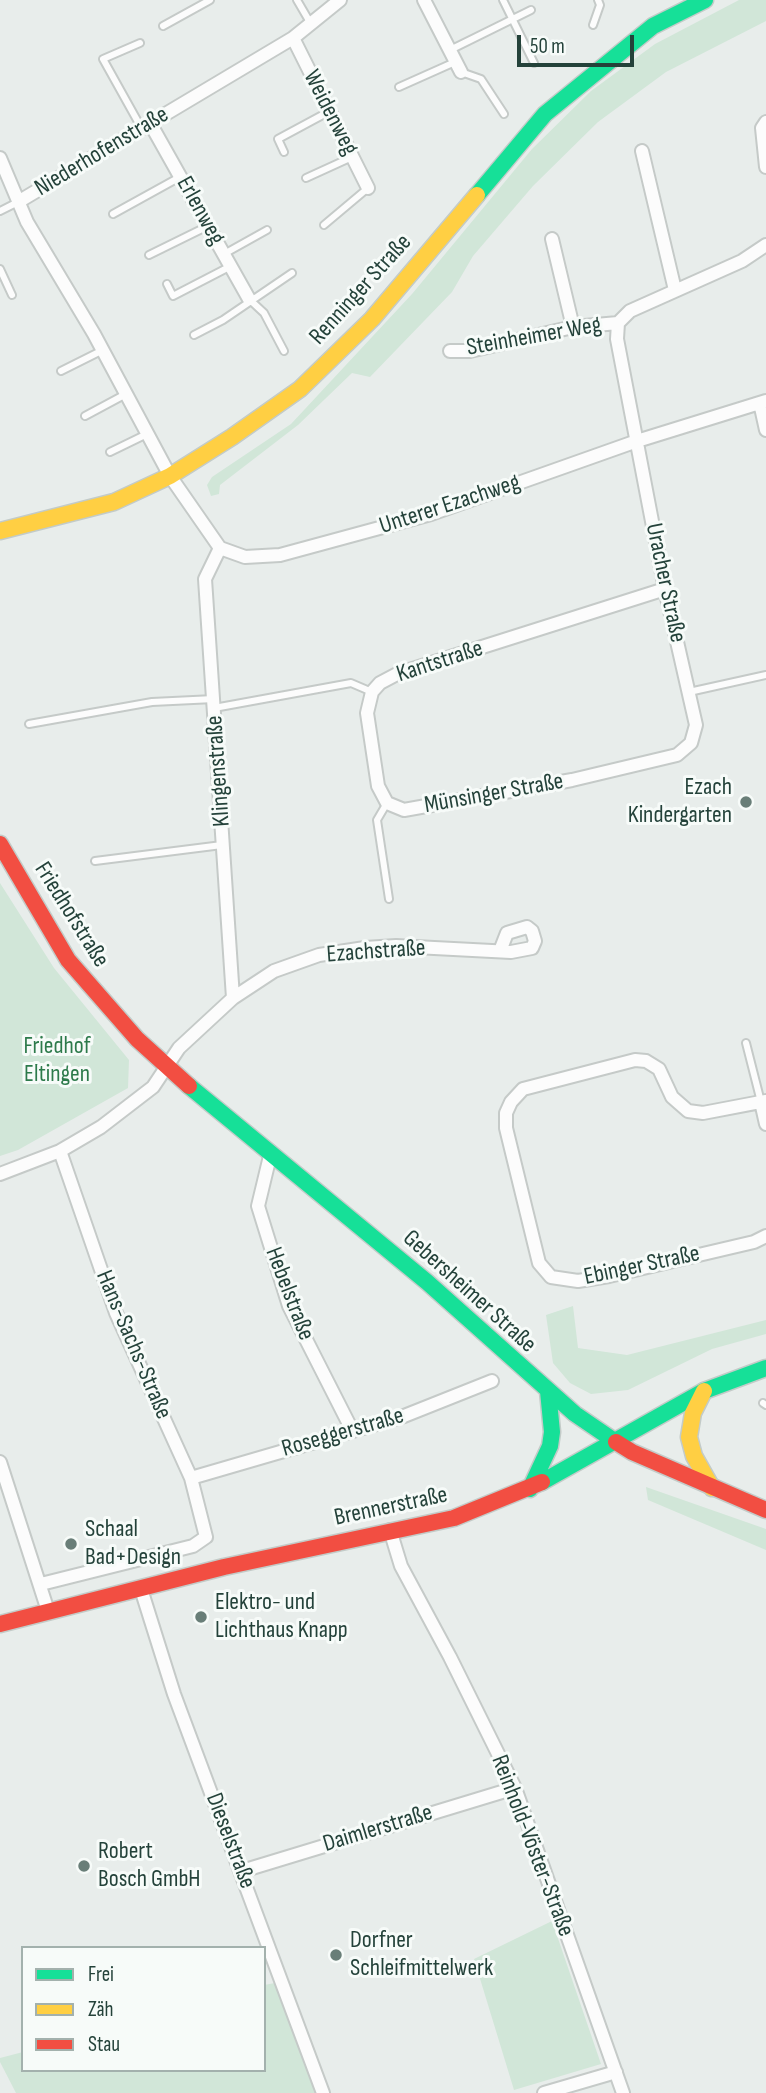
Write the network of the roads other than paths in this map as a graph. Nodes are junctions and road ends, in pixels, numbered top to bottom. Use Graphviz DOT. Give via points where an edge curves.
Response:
graph roads {
  1 [pos="209,0"];
  2 [pos="298,0"];
  3 [pos="340,0"];
  4 [pos="503,0"];
  5 [pos="598,0"];
  6 [pos="705,0"];
  7 [pos="429,2"];
  8 [pos="531,10"];
  9 [pos="512,19"];
  10 [pos="312,25"];
  11 [pos="593,25"];
  12 [pos="163,26"];
  13 [pos="293,38"];
  14 [pos="140,43"];
  15 [pos="455,61"];
  16 [pos="534,63"];
  17 [pos="399,87"];
  18 [pos="330,111"];
  19 [pos="504,114"];
  20 [pos="766,122"];
  21 [pos="146,126"];
  22 [pos="642,151"];
  23 [pos="284,152"];
  24 [pos="352,156"];
  25 [pos="0,158"];
  26 [pos="766,167"];
  27 [pos="180,177"];
  28 [pos="306,178"];
  29 [pos="368,188"];
  30 [pos="18,202"];
  31 [pos="0,211"];
  32 [pos="113,214"];
  33 [pos="324,225"];
  34 [pos="208,226"];
  35 [pos="267,230"];
  36 [pos="552,239"];
  37 [pos="766,245"];
  38 [pos="224,254"];
  39 [pos="149,255"];
  40 [pos="231,266"];
  41 [pos="0,269"];
  42 [pos="292,273"];
  43 [pos="167,284"];
  44 [pos="675,290"];
  45 [pos="12,295"];
  46 [pos="249,299"];
  47 [pos="618,323"];
  48 [pos="573,327"];
  49 [pos="194,335"];
  50 [pos="103,350"];
  51 [pos="284,351"];
  52 [pos="450,351"];
  53 [pos="61,370"];
  54 [pos="126,394"];
  55 [pos="763,402"];
  56 [pos="85,416"];
  57 [pos="766,430"];
  58 [pos="147,434"];
  59 [pos="637,441"];
  60 [pos="110,452"];
  61 [pos="170,476"];
  62 [pos="0,531"];
  63 [pos="220,548"];
  64 [pos="665,589"];
  65 [pos="766,675"];
  66 [pos="372,692"];
  67 [pos="689,692"];
  68 [pos="214,704"];
  69 [pos="29,724"];
  70 [pos="696,724"];
  71 [pos="387,803"];
  72 [pos="0,844"];
  73 [pos="224,845"];
  74 [pos="95,861"];
  75 [pos="388,898"];
  76 [pos="500,951"];
  77 [pos="233,998"];
  78 [pos="746,1043"];
  79 [pos="167,1067"];
  80 [pos="764,1102"];
  81 [pos="766,1124"];
  82 [pos="60,1152"];
  83 [pos="271,1152"];
  84 [pos="0,1174"];
  85 [pos="766,1236"];
  86 [pos="766,1368"];
  87 [pos="492,1381"];
  88 [pos="548,1391"];
  89 [pos="704,1391"];
  90 [pos="352,1430"];
  91 [pos="613,1441"];
  92 [pos="0,1462"];
  93 [pos="191,1478"];
  94 [pos="712,1488"];
  95 [pos="530,1489"];
  96 [pos="766,1510"];
  97 [pos="390,1530"];
  98 [pos="41,1584"];
  99 [pos="141,1589"];
  100 [pos="48,1611"];
  101 [pos="0,1624"];
  102 [pos="514,1788"];
  103 [pos="242,1871"];
  104 [pos="616,2072"];
  105 [pos="323,2093"];
  106 [pos="544,2093"];
  107 [pos="623,2093"];
  1 -- 12 [label="lane"];
  2 -- 10 [label="lane"];
  3 -- 10 [label="street, Niederhofenstraße"];
  4 -- 9 [label="lane"];
  5 -- 11 [label="lane"];
  6 -- 61 [label="street, Renninger Straße" via="653,26 545,114 372,319 300,389"];
  7 -- 15 [label="street"];
  8 -- 9 [label="lane"];
  9 -- 15 [label="lane"];
  9 -- 16 [label="lane"];
  10 -- 13 [label="street, Niederhofenstraße"];
  13 -- 18 [label="street, Weidenweg"];
  13 -- 21 [label="street, Niederhofenstraße"];
  14 -- 21 [label="lane" via="103,59"];
  15 -- 17 [label="lane"];
  15 -- 19 [label="lane" via="481,79"];
  18 -- 23 [label="lane" via="278,139"];
  18 -- 24 [label="street, Weidenweg"];
  20 -- 26 [label="street" via="762,128"];
  21 -- 27 [label="street, Erlenweg"];
  21 -- 30 [label="street, Niederhofenstraße"];
  22 -- 44 [label="street"];
  24 -- 28 [label="lane"];
  24 -- 29 [label="street, Weidenweg"];
  25 -- 30 [label="street"];
  27 -- 32 [label="lane"];
  27 -- 34 [label="street, Erlenweg"];
  29 -- 33 [label="lane"];
  30 -- 31 [label="lane"];
  30 -- 50 [label="street, Niederhofenstraße"];
  34 -- 38 [label="street, Erlenweg"];
  34 -- 39 [label="lane"];
  35 -- 38 [label="lane"];
  36 -- 48 [label="street"];
  37 -- 44 [label="street" via="742,261"];
  38 -- 40 [label="street, Erlenweg"];
  40 -- 43 [label="lane" via="173,296"];
  40 -- 46 [label="street, Erlenweg"];
  41 -- 45 [label="lane"];
  42 -- 46 [label="lane"];
  44 -- 47 [label="street" via="630,312"];
  46 -- 49 [label="lane"];
  46 -- 51 [label="lane" via="264,313"];
  47 -- 48 [label="street, Steinheimer Weg"];
  47 -- 59 [label="street, Uracher Straße"];
  48 -- 52 [label="street, Steinheimer Weg" via="470,351"];
  50 -- 53 [label="lane"];
  50 -- 54 [label="street, Niederhofenstraße"];
  54 -- 56 [label="lane"];
  54 -- 58 [label="street, Niederhofenstraße"];
  55 -- 57 [label="street, Unterer Ezachweg"];
  55 -- 59 [label="street, Unterer Ezachweg"];
  58 -- 60 [label="lane"];
  58 -- 61 [label="street, Niederhofenstraße"];
  59 -- 63 [label="street, Unterer Ezachweg" via="431,514 280,555 244,557"];
  59 -- 64 [label="street, Uracher Straße"];
  61 -- 62 [label="street, Renninger Straße" via="114,502"];
  61 -- 63 [label="street"];
  63 -- 68 [label="street, Klingenstraße" via="205,579"];
  64 -- 66 [label="street, Kantstraße" via="397,674"];
  64 -- 67 [label="street, Uracher Straße"];
  65 -- 67 [label="lane"];
  66 -- 68 [label="lane, Kantstraße" via="351,684"];
  66 -- 71 [label="street, Münsinger Straße" via="368,713 378,786"];
  67 -- 70 [label="street, Uracher Straße"];
  68 -- 69 [label="lane, Kantstraße" via="152,702"];
  68 -- 73 [label="street, Klingenstraße"];
  70 -- 71 [label="street, Münsinger Straße" via="691,743 677,755 452,803 404,810"];
  71 -- 75 [label="lane" via="377,820"];
  72 -- 79 [label="street, Friedhofstraße" via="68,960"];
  73 -- 74 [label="lane"];
  73 -- 77 [label="street, Klingenstraße"];
  76 -- 77 [label="street, Ezachstraße" via="396,946 319,955 274,971"];
  77 -- 79 [label="street, Ezachstraße" via="179,1048"];
  78 -- 80 [label="lane"];
  79 -- 82 [label="street, Ezachstraße" via="153,1087"];
  79 -- 83 [label="street, Gebersheimer Straße"];
  80 -- 81 [label="street"];
  80 -- 85 [label="street, Ebinger Straße" via="703,1113 688,1111 672,1097 659,1069 635,1060 531,1085 516,1093 506,1113 506,1128 534,1247 545,1273 578,1281"];
  82 -- 84 [label="street, Ezachstraße"];
  82 -- 93 [label="street, Hans-Sachs-Straße" via="116,1313"];
  83 -- 88 [label="street, Gebersheimer Straße"];
  83 -- 90 [label="street, Hebelstraße" via="258,1206 289,1306"];
  86 -- 89 [label="street, Brennerstraße"];
  87 -- 90 [label="street, Roseggerstraße" via="404,1416"];
  88 -- 91 [label="street, Gebersheimer Straße"];
  88 -- 95 [label="street" via="550,1446"];
  89 -- 91 [label="street, Brennerstraße"];
  89 -- 94 [label="street" via="689,1437"];
  90 -- 93 [label="street, Roseggerstraße"];
  91 -- 94 [label="street, Gebersheimer Straße"];
  91 -- 95 [label="street, Brennerstraße"];
  92 -- 98 [label="street"];
  93 -- 98 [label="street, Hans-Sachs-Straße" via="206,1537 193,1546"];
  94 -- 96 [label="street, Gebersheimer Straße"];
  95 -- 97 [label="street, Brennerstraße" via="454,1518"];
  97 -- 99 [label="street, Brennerstraße"];
  97 -- 102 [label="street, Reinhold-Vöster-Straße" via="401,1566"];
  98 -- 100 [label="street"];
  99 -- 100 [label="street, Brennerstraße"];
  99 -- 103 [label="street, Dieselstraße" via="174,1694"];
  100 -- 101 [label="street, Brennerstraße"];
  102 -- 103 [label="street, Daimlerstraße"];
  102 -- 104 [label="street, Reinhold-Vöster-Straße"];
  103 -- 105 [label="street, Dieselstraße"];
  104 -- 106 [label="street"];
  104 -- 107 [label="street, Reinhold-Vöster-Straße"];
}
